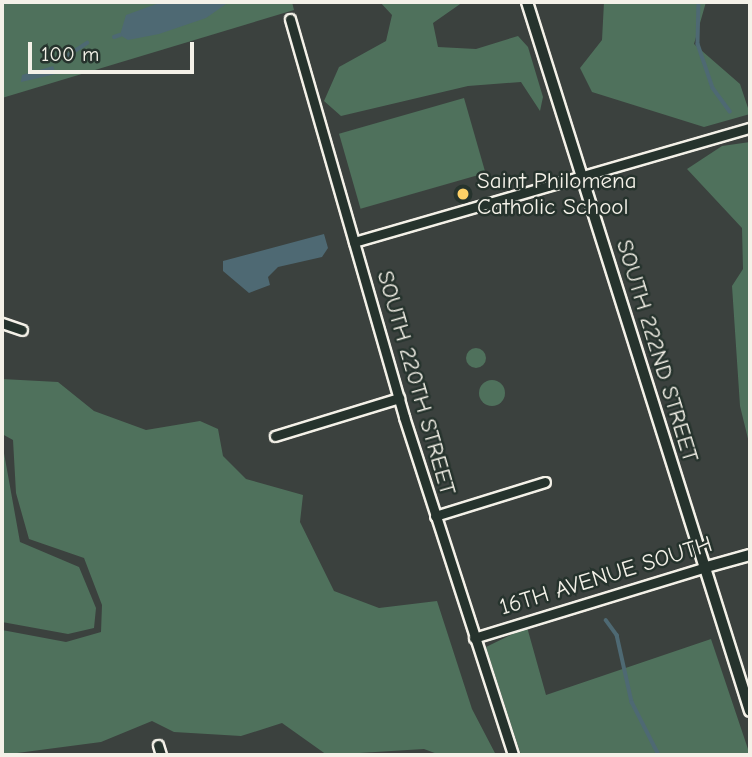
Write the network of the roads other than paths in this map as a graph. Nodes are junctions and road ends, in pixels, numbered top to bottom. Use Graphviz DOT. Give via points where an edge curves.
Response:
graph roads {
  1 [pos="527,2"];
  2 [pos="290,19"];
  3 [pos="750,128"];
  4 [pos="581,178"];
  5 [pos="354,242"];
  6 [pos="2,323"];
  7 [pos="22,330"];
  8 [pos="399,398"];
  9 [pos="275,436"];
  10 [pos="545,482"];
  11 [pos="435,516"];
  12 [pos="750,555"];
  13 [pos="703,568"];
  14 [pos="474,638"];
  15 [pos="750,711"];
  16 [pos="158,744"];
  17 [pos="161,755"];
  18 [pos="513,755"];
  1 -- 4 [label="street, SOUTH 222ND STREET"];
  2 -- 5 [label="street, SOUTH 220TH STREET"];
  3 -- 4 [label="street"];
  4 -- 5 [label="street"];
  4 -- 13 [label="street, SOUTH 222ND STREET"];
  5 -- 8 [label="street, SOUTH 220TH STREET"];
  6 -- 7 [label="street"];
  8 -- 9 [label="street"];
  8 -- 11 [label="street, SOUTH 220TH STREET"];
  10 -- 11 [label="street"];
  11 -- 14 [label="street, SOUTH 220TH STREET"];
  12 -- 13 [label="street, 16TH AVENUE SOUTH"];
  13 -- 14 [label="street, 16TH AVENUE SOUTH"];
  13 -- 15 [label="street, SOUTH 222ND STREET"];
  14 -- 18 [label="street, SOUTH 220TH STREET"];
  16 -- 17 [label="street"];
}
